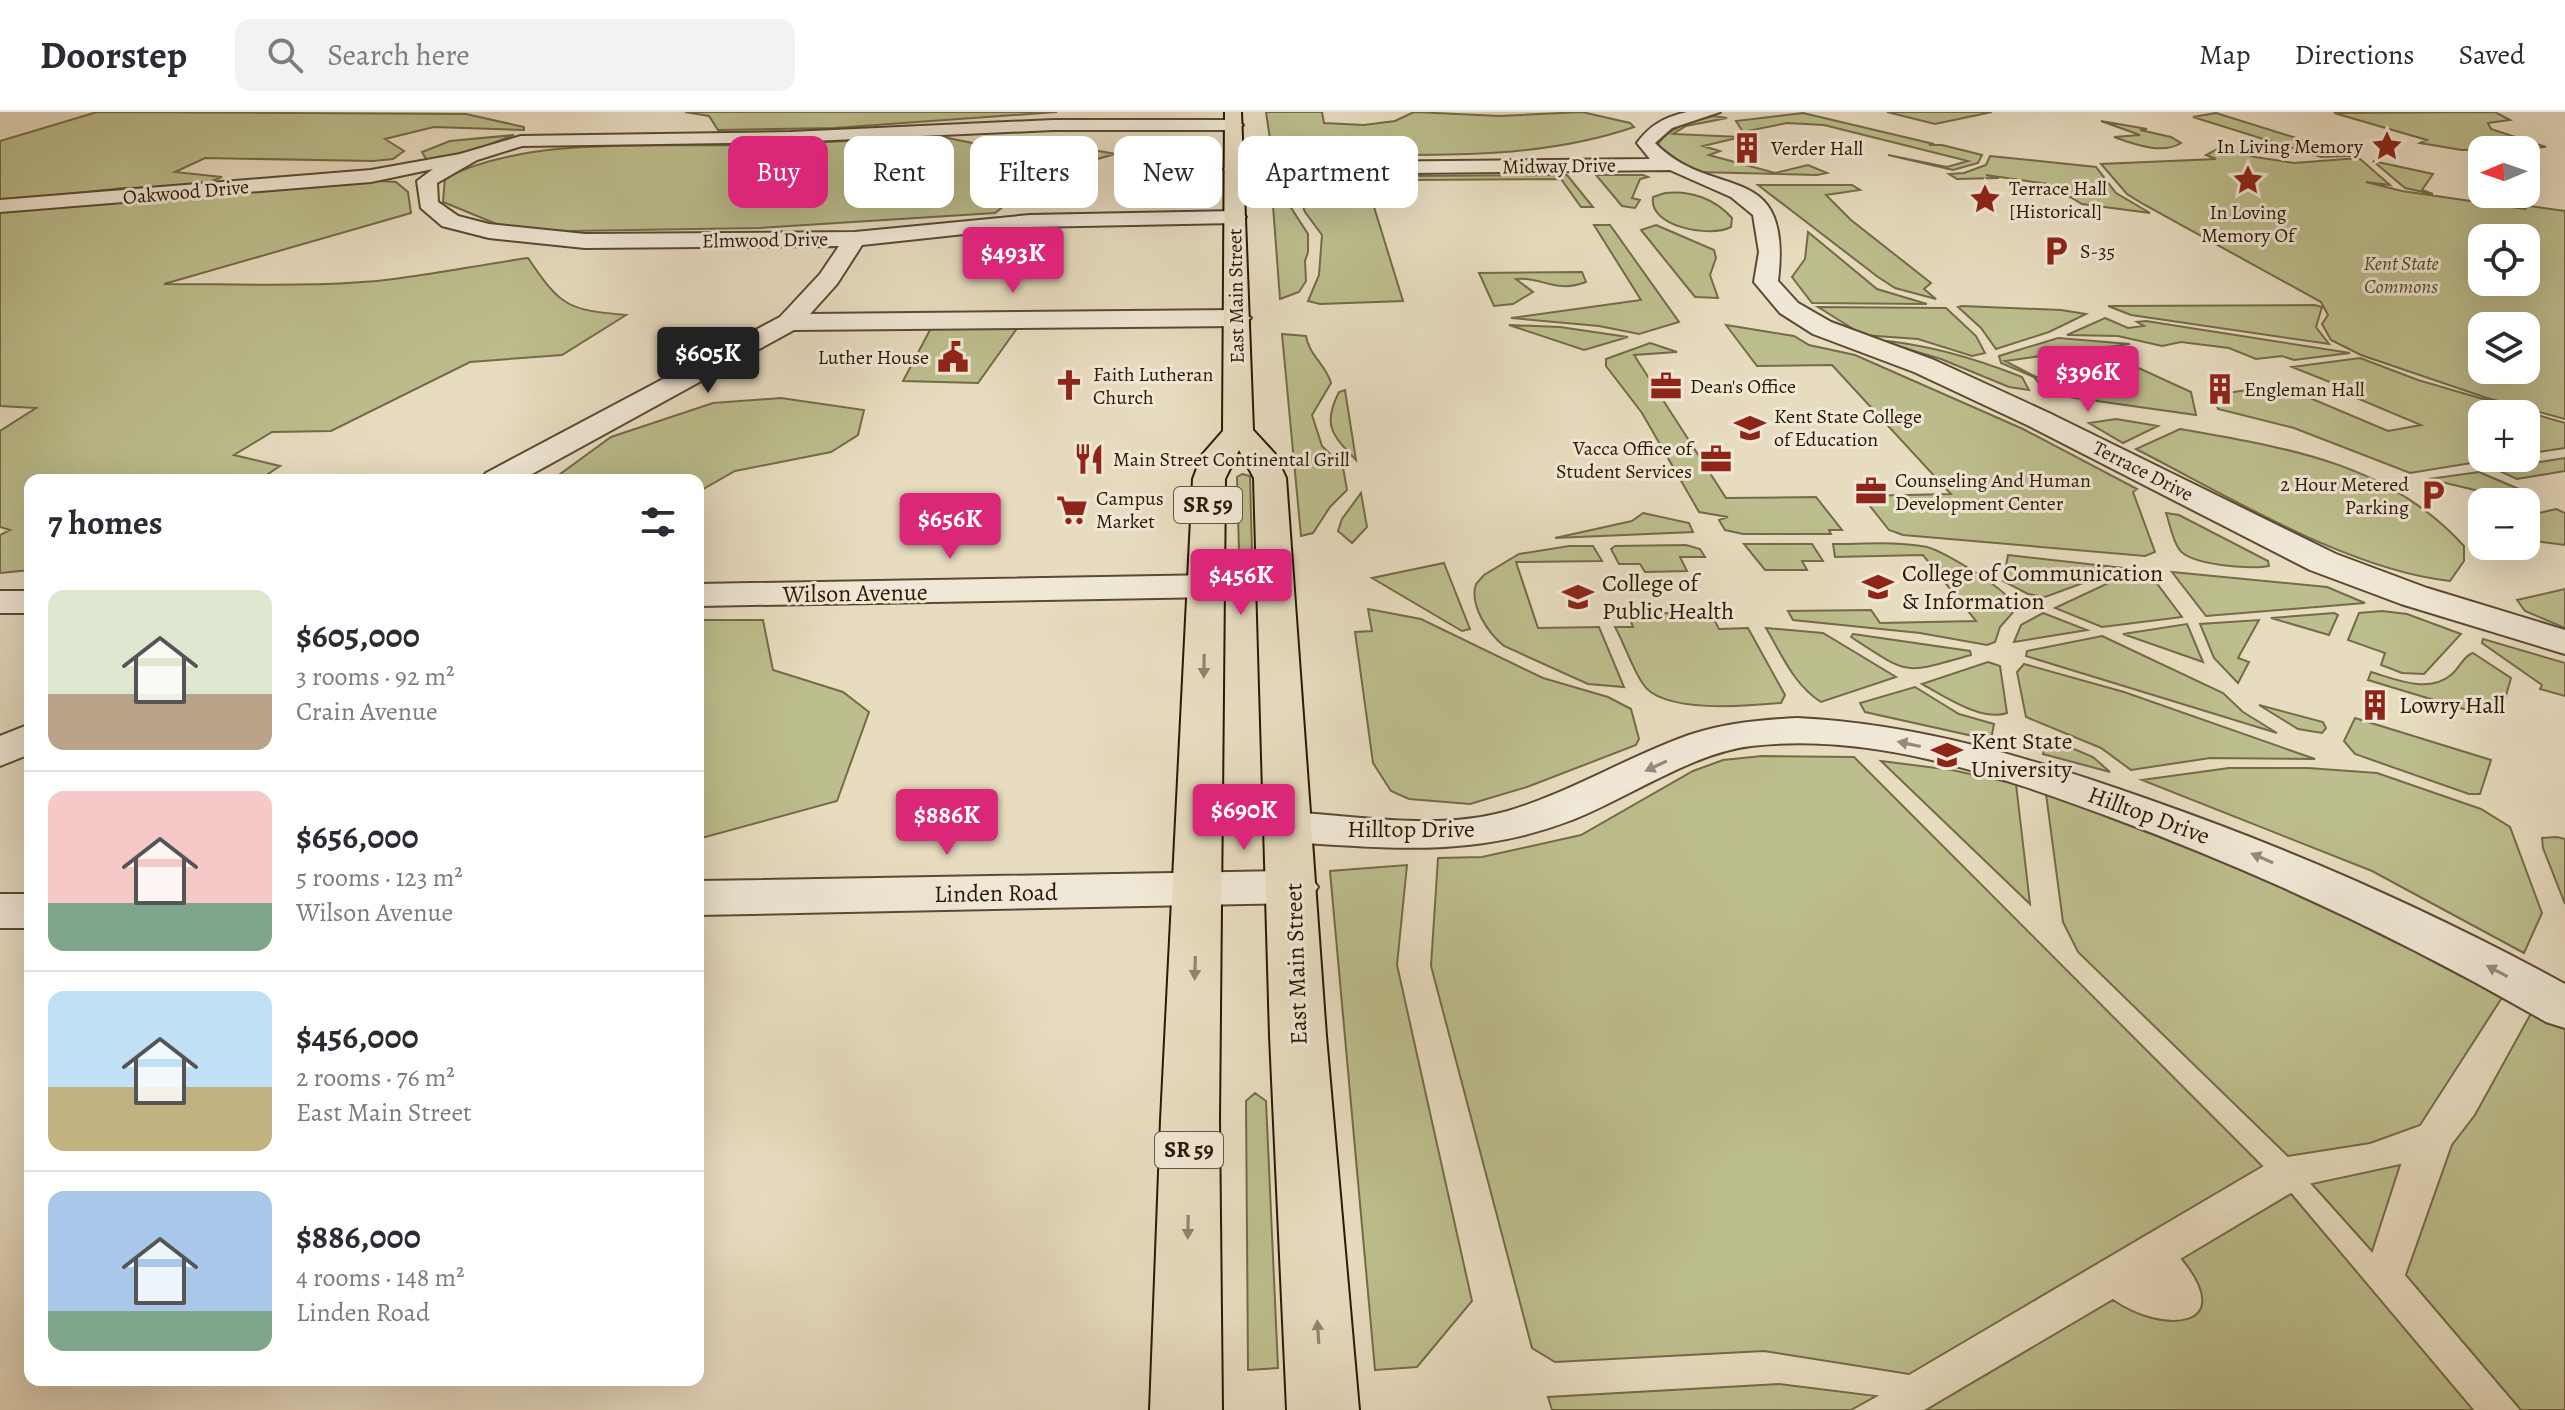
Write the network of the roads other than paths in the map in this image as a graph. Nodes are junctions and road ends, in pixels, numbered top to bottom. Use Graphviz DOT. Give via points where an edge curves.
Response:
graph roads {
  1 [pos="1712,112"];
  2 [pos="1234,118"];
  3 [pos="561,122"];
  4 [pos="521,141"];
  5 [pos="470,156"];
  6 [pos="1665,159"];
  7 [pos="1234,164"];
  8 [pos="371,176"];
  9 [pos="427,181"];
  10 [pos="0,206"];
  11 [pos="1235,217"];
  12 [pos="855,239"];
  13 [pos="1238,318"];
  14 [pos="789,322"];
  15 [pos="1238,432"];
  16 [pos="508,474"];
  17 [pos="1275,585"];
  18 [pos="1204,588"];
  19 [pos="704,595"];
  20 [pos="0,602"];
  21 [pos="24,602"];
  22 [pos="2565,642"];
  23 [pos="24,740"];
  24 [pos="0,753"];
  25 [pos="1288,827"];
  26 [pos="1293,887"];
  27 [pos="1197,890"];
  28 [pos="704,898"];
  29 [pos="0,911"];
  30 [pos="24,911"];
  31 [pos="2565,1008"];
  32 [pos="1186,1410"];
  33 [pos="1323,1410"];
  1 -- 6 [label="street, Midway Drive" via="1659,129 1646,143"];
  2 -- 4 [label="street" via="791,137"];
  2 -- 7 [label="main road, East Main Street"];
  3 -- 4 [label="street"];
  4 -- 5 [label="street"];
  5 -- 8 [label="street, Oakwood Drive"];
  5 -- 9 [label="street"];
  6 -- 7 [label="street, Midway Drive"];
  6 -- 22 [label="street, Terrace Drive" via="1755,203 1768,217 1772,234 1766,282 1789,308 1822,328 1924,366 2038,419 2323,562"];
  7 -- 11 [label="main road, East Main Street"];
  8 -- 9 [label="street, Oakwood Drive"];
  8 -- 10 [label="street, Oakwood Drive"];
  9 -- 12 [label="street, Elmwood Drive" via="428,204 450,221 538,238"];
  11 -- 12 [label="street, Elmwood Drive" via="1030,221"];
  11 -- 13 [label="main road, East Main Street"];
  12 -- 14 [label="street" via="829,279"];
  13 -- 14 [label="street"];
  13 -- 15 [label="main road, East Main Street"];
  14 -- 16 [label="street"];
  15 -- 17 [label="main road, East Main Street / SR 59" via="1259,454 1270,478"];
  15 -- 18 [label="main road, SR 59" via="1218,455 1209,479"];
  17 -- 18 [label="street, Wilson Avenue"];
  17 -- 25 [label="main road, East Main Street / SR 59"];
  18 -- 19 [label="street, Wilson Avenue"];
  18 -- 27 [label="main road, SR 59, one-way"];
  20 -- 21 [label="street"];
  23 -- 24 [label="street"];
  25 -- 26 [label="main road, East Main Street / SR 59"];
  31 -- 25 [label="street, Hilltop Drive, one-way" via="2424,933 2213,837 2027,772 1865,736 1805,730 1727,739 1697,747 1601,792 1481,831"];
  26 -- 27 [label="street, Linden Road"];
  33 -- 26 [label="main road, East Main Street / SR 59, one-way"];
  27 -- 28 [label="street, Linden Road"];
  27 -- 32 [label="main road, SR 59, one-way"];
  29 -- 30 [label="street"];
}
